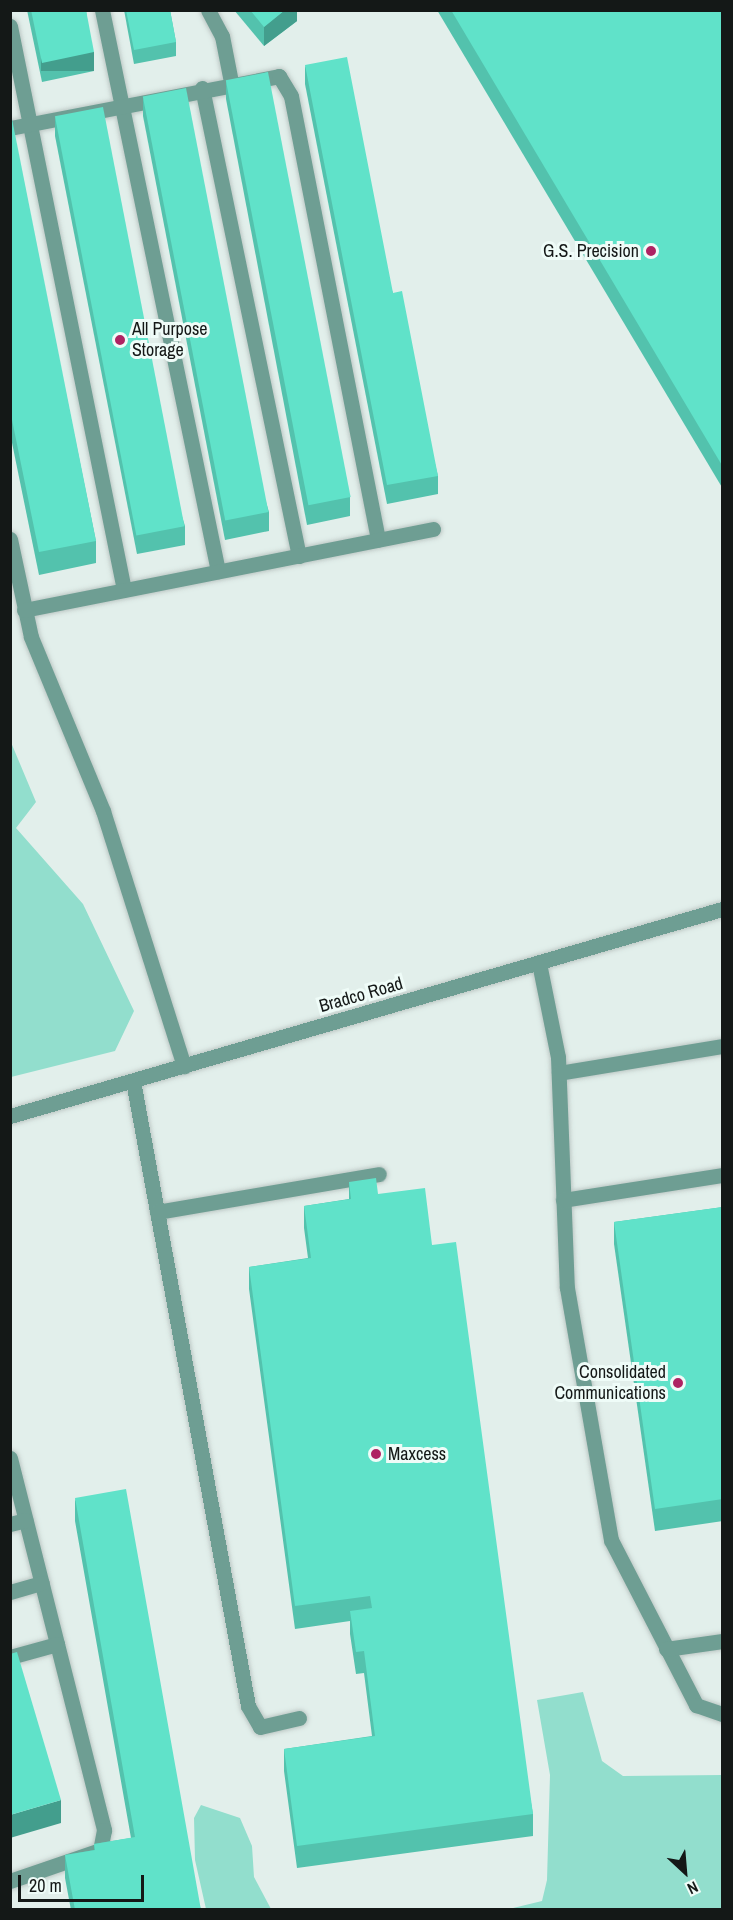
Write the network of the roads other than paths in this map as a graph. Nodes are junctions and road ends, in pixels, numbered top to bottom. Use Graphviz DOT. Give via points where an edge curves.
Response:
graph roads {
  1 [pos="102,10"];
  2 [pos="208,10"];
  3 [pos="10,26"];
  4 [pos="231,82"];
  5 [pos="202,88"];
  6 [pos="119,105"];
  7 [pos="30,124"];
  8 [pos="10,128"];
  9 [pos="433,529"];
  10 [pos="10,539"];
  11 [pos="378,540"];
  12 [pos="298,556"];
  13 [pos="218,571"];
  14 [pos="124,590"];
  15 [pos="24,610"];
  16 [pos="723,909"];
  17 [pos="539,963"];
  18 [pos="723,1046"];
  19 [pos="184,1066"];
  20 [pos="559,1073"];
  21 [pos="133,1081"];
  22 [pos="10,1116"];
  23 [pos="379,1174"];
  24 [pos="723,1175"];
  25 [pos="563,1200"];
  26 [pos="157,1212"];
  27 [pos="10,1458"];
  28 [pos="26,1520"];
  29 [pos="10,1524"];
  30 [pos="42,1583"];
  31 [pos="10,1593"];
  32 [pos="723,1641"];
  33 [pos="57,1644"];
  34 [pos="666,1649"];
  35 [pos="10,1657"];
  36 [pos="723,1714"];
  37 [pos="299,1718"];
  38 [pos="10,1881"];
  1 -- 6 [label="street"];
  2 -- 4 [label="street" via="222,36"];
  3 -- 7 [label="street"];
  4 -- 5 [label="street"];
  4 -- 11 [label="street" via="279,76 291,96"];
  5 -- 6 [label="street"];
  5 -- 12 [label="street"];
  6 -- 7 [label="street"];
  6 -- 13 [label="street"];
  7 -- 8 [label="street"];
  7 -- 14 [label="street"];
  9 -- 11 [label="street"];
  10 -- 15 [label="street"];
  11 -- 12 [label="street"];
  12 -- 13 [label="street"];
  13 -- 14 [label="street"];
  14 -- 15 [label="street"];
  15 -- 19 [label="street" via="119,855"];
  16 -- 17 [label="street, Bradco Road"];
  17 -- 19 [label="street, Bradco Road"];
  17 -- 20 [label="street" via="555,1029"];
  18 -- 20 [label="street"];
  19 -- 21 [label="street, Bradco Road"];
  20 -- 25 [label="street"];
  21 -- 22 [label="street, Bradco Road"];
  21 -- 26 [label="street"];
  23 -- 26 [label="street"];
  24 -- 25 [label="street"];
  25 -- 34 [label="street" via="567,1288 605,1515 621,1566"];
  26 -- 37 [label="street" via="248,1706 260,1727"];
  27 -- 28 [label="street"];
  28 -- 29 [label="street"];
  28 -- 30 [label="street"];
  30 -- 31 [label="street"];
  30 -- 33 [label="street"];
  32 -- 34 [label="street"];
  33 -- 35 [label="street"];
  33 -- 38 [label="street" via="104,1842 84,1857"];
  34 -- 36 [label="street" via="696,1705"];
}
